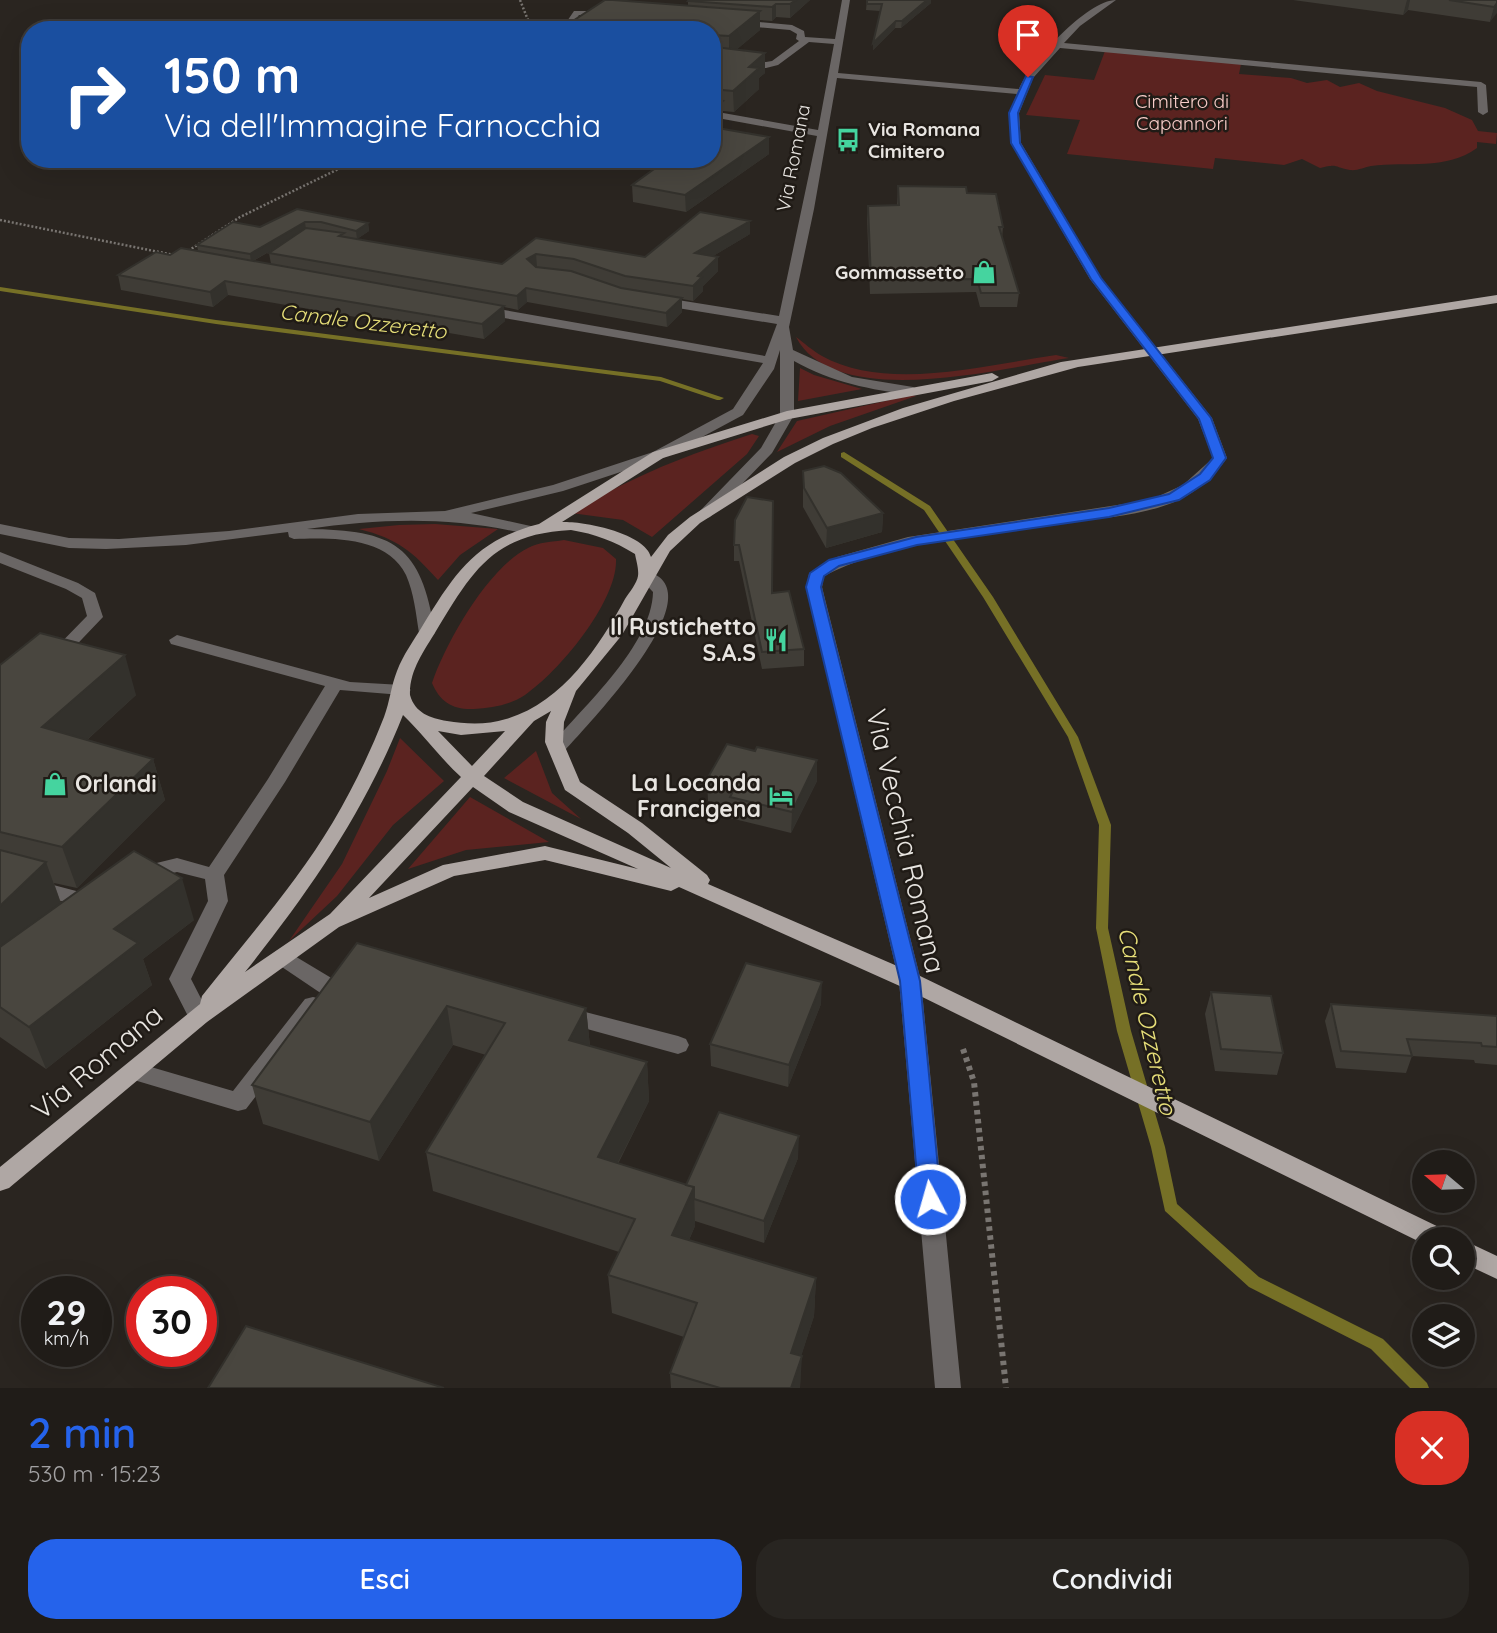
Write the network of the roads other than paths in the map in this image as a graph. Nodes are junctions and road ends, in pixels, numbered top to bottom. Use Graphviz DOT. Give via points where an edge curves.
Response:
graph roads {
  1 [pos="846,0"];
  2 [pos="1112,0"];
  3 [pos="626,14"];
  4 [pos="570,21"];
  5 [pos="732,23"];
  6 [pos="806,40"];
  7 [pos="839,42"];
  8 [pos="1057,45"];
  9 [pos="721,61"];
  10 [pos="833,75"];
  11 [pos="1021,92"];
  12 [pos="1483,112"];
  13 [pos="721,116"];
  14 [pos="822,134"];
  15 [pos="1497,299"];
  16 [pos="650,300"];
  17 [pos="470,308"];
  18 [pos="783,323"];
  19 [pos="787,352"];
  20 [pos="1156,352"];
  21 [pos="771,362"];
  22 [pos="1073,365"];
  23 [pos="913,391"];
  24 [pos="787,415"];
  25 [pos="658,455"];
  26 [pos="704,515"];
  27 [pos="441,516"];
  28 [pos="536,529"];
  29 [pos="3,533"];
  30 [pos="224,536"];
  31 [pos="0,557"];
  32 [pos="646,576"];
  33 [pos="427,633"];
  34 [pos="177,640"];
  35 [pos="41,670"];
  36 [pos="335,683"];
  37 [pos="569,690"];
  38 [pos="401,693"];
  39 [pos="525,721"];
  40 [pos="422,722"];
  41 [pos="557,749"];
  42 [pos="472,778"];
  43 [pos="214,875"];
  44 [pos="0,878"];
  45 [pos="127,881"];
  46 [pos="105,892"];
  47 [pos="719,896"];
  48 [pos="332,922"];
  49 [pos="283,957"];
  50 [pos="353,974"];
  51 [pos="910,981"];
  52 [pos="330,988"];
  53 [pos="544,1009"];
  54 [pos="199,1016"];
  55 [pos="678,1045"];
  56 [pos="134,1071"];
  57 [pos="0,1181"];
  58 [pos="1412,1227"];
  59 [pos="1475,1257"];
  60 [pos="1497,1268"];
  61 [pos="948,1388"];
  1 -- 7 [label="street, Via Romana"];
  2 -- 8 [label="street" via="1077,24"];
  3 -- 4 [label="street" via="582,11"];
  5 -- 6 [label="street" via="792,29"];
  6 -- 7 [label="street"];
  6 -- 9 [label="street" via="775,63"];
  7 -- 10 [label="street, Via Romana"];
  8 -- 11 [label="street" via="1028,77"];
  8 -- 12 [label="street" via="1481,85"];
  10 -- 11 [label="street"];
  10 -- 14 [label="street, Via Romana"];
  11 -- 20 [label="street" via="1014,113 1016,143 1096,279"];
  13 -- 14 [label="street"];
  14 -- 18 [label="street, Via Romana"];
  15 -- 20 [label="main road"];
  16 -- 18 [label="street"];
  17 -- 21 [label="street"];
  18 -- 19 [label="street"];
  18 -- 21 [label="street"];
  19 -- 23 [label="street" via="835,377"];
  19 -- 24 [label="street"];
  20 -- 22 [label="main road"];
  20 -- 51 [label="street, Via Vecchia Romana" via="1205,418 1220,458 1205,477 1174,497 1109,513 916,541 834,563 817,573 817,604"];
  21 -- 25 [label="street" via="738,412"];
  22 -- 23 [label="main road"];
  22 -- 26 [label="main road" via="853,428 756,479"];
  23 -- 24 [label="main road"];
  24 -- 25 [label="main road"];
  24 -- 26 [label="street" via="767,450"];
  25 -- 27 [label="street" via="558,488"];
  25 -- 28 [label="main road"];
  26 -- 32 [label="main road" via="666,546"];
  27 -- 28 [label="street"];
  27 -- 30 [label="street" via="339,519"];
  28 -- 32 [label="main road" via="565,526 622,537 642,552"];
  28 -- 33 [label="main road" via="487,551 460,578"];
  29 -- 30 [label="street" via="77,544"];
  30 -- 33 [label="street" via="350,536 380,545 404,559 422,599"];
  31 -- 35 [label="street" via="89,596 95,617"];
  32 -- 37 [label="main road" via="606,646"];
  32 -- 41 [label="street" via="661,592 662,601 651,629 620,676"];
  33 -- 38 [label="main road" via="411,661"];
  34 -- 36 [label="street"];
  36 -- 38 [label="street"];
  36 -- 43 [label="street"];
  37 -- 39 [label="main road"];
  37 -- 41 [label="main road" via="555,722"];
  38 -- 40 [label="main road" via="408,709"];
  38 -- 54 [label="main road" via="382,749 331,840"];
  39 -- 40 [label="main road" via="459,731"];
  39 -- 42 [label="main road"];
  40 -- 42 [label="main road"];
  41 -- 47 [label="main road" via="572,786 635,828"];
  42 -- 47 [label="main road" via="516,807"];
  42 -- 48 [label="main road"];
  43 -- 45 [label="street" via="177,866 149,869"];
  43 -- 54 [label="street" via="218,901 180,979"];
  44 -- 46 [label="street" via="80,899"];
  47 -- 48 [label="main road" via="545,853 450,870"];
  47 -- 51 [label="main road"];
  48 -- 49 [label="main road"];
  49 -- 52 [label="street"];
  49 -- 54 [label="main road"];
  50 -- 52 [label="street"];
  51 -- 58 [label="main road"];
  51 -- 61 [label="street, Via Vecchia Romana"];
  52 -- 56 [label="street" via="310,1007 238,1102"];
  53 -- 55 [label="street"];
  54 -- 56 [label="main road, Via Romana"];
  56 -- 57 [label="main road, Via Romana"];
  59 -- 60 [label="main road"];
}
